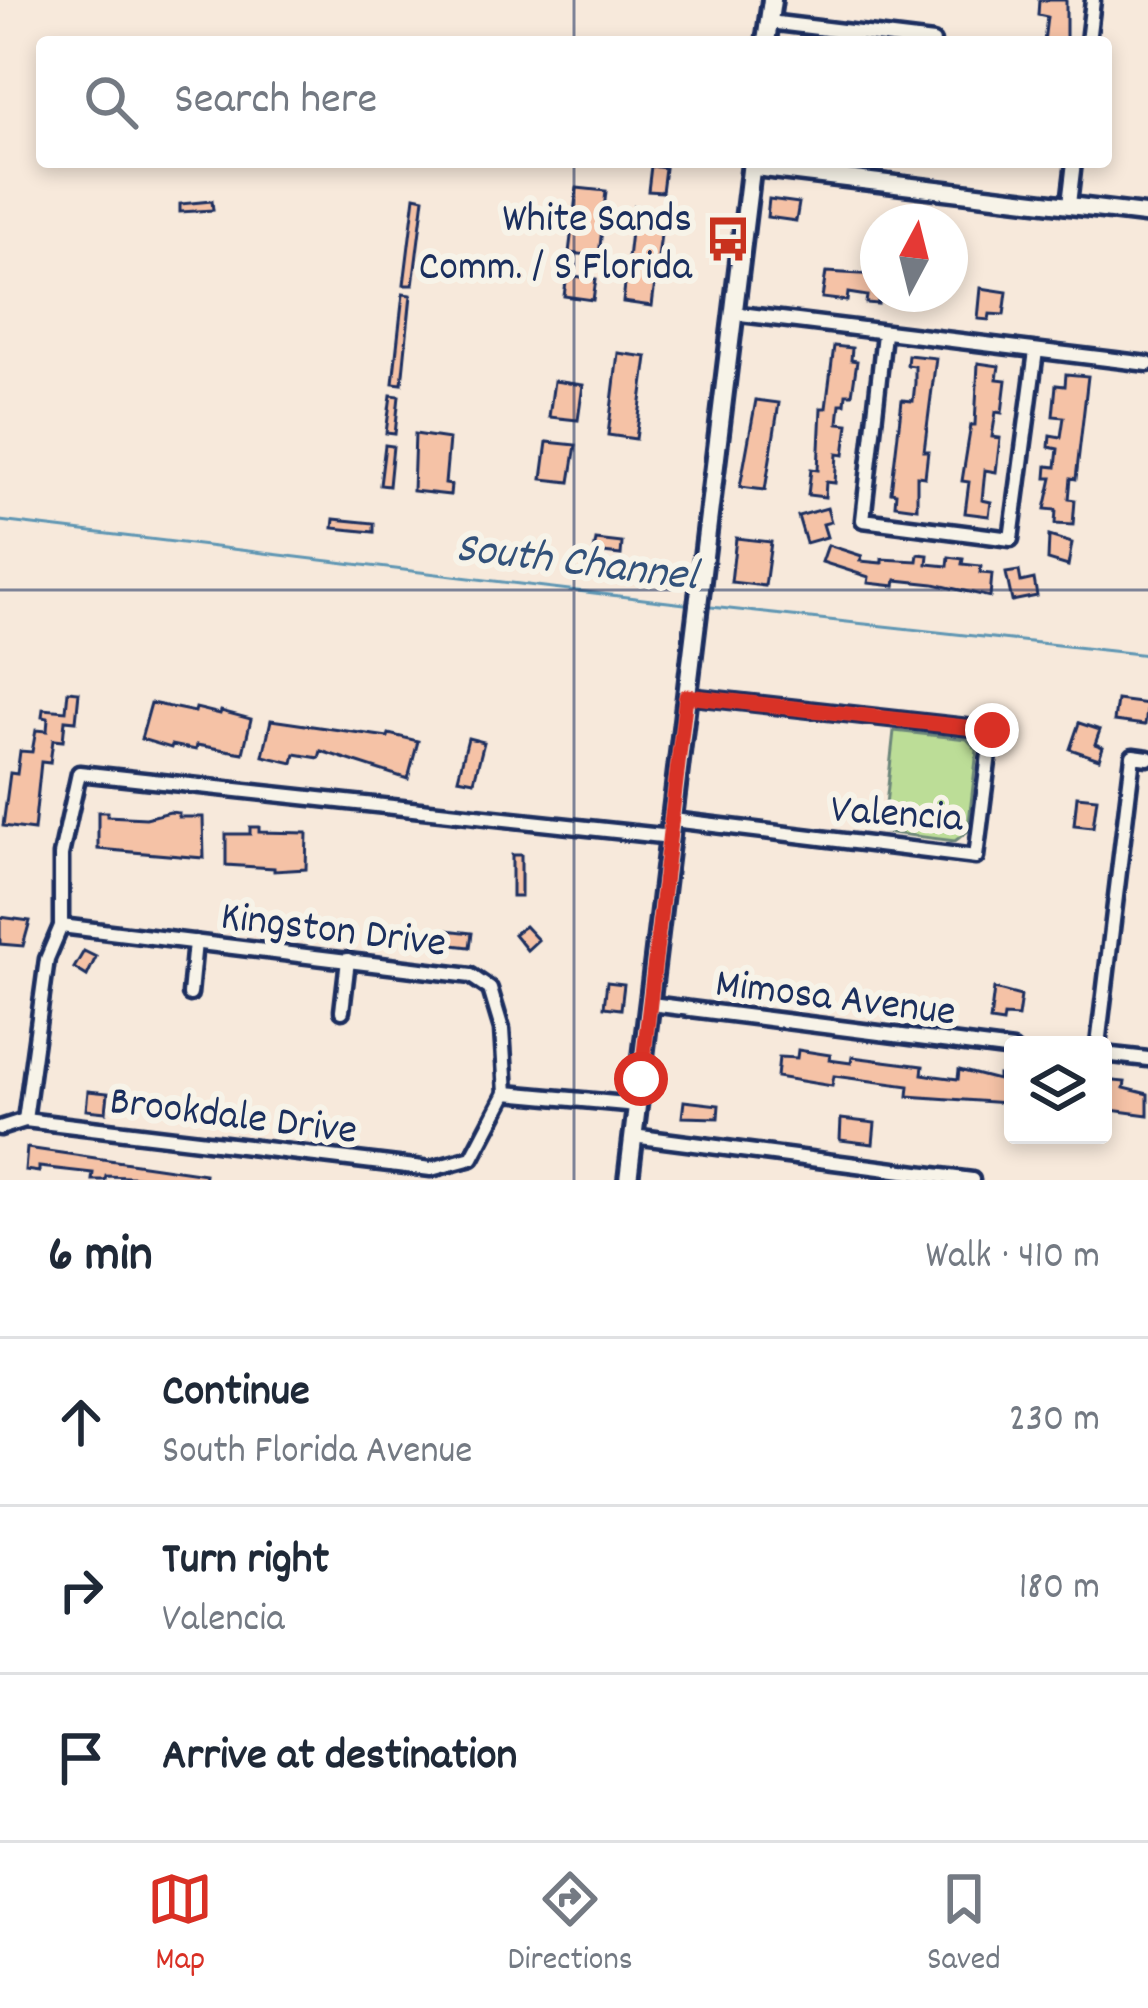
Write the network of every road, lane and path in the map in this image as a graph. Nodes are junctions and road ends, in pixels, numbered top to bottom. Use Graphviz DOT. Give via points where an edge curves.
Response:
graph roads {
  1 [pos="772,0"];
  2 [pos="1093,0"];
  3 [pos="769,22"];
  4 [pos="767,36"];
  5 [pos="884,36"];
  6 [pos="1089,36"];
  7 [pos="750,168"];
  8 [pos="782,168"];
  9 [pos="1073,168"];
  10 [pos="1069,205"];
  11 [pos="1148,214"];
  12 [pos="732,313"];
  13 [pos="884,334"];
  14 [pos="1036,351"];
  15 [pos="1148,364"];
  16 [pos="686,696"];
  17 [pos="1148,758"];
  18 [pos="672,828"];
  19 [pos="61,926"];
  20 [pos="195,942"];
  21 [pos="348,960"];
  22 [pos="190,994"];
  23 [pos="651,1004"];
  24 [pos="342,1011"];
  25 [pos="1099,1036"];
  26 [pos="1004,1049"];
  27 [pos="1112,1055"];
  28 [pos="1148,1059"];
  29 [pos="506,1094"];
  30 [pos="637,1105"];
  31 [pos="26,1120"];
  32 [pos="0,1128"];
  33 [pos="633,1136"];
  34 [pos="628,1180"];
  35 [pos="972,1180"];
  1 -- 3 [label="main road"];
  2 -- 6 [label="street"];
  3 -- 4 [label="main road"];
  3 -- 5 [label="street"];
  7 -- 12 [label="main road"];
  8 -- 10 [label="street"];
  9 -- 10 [label="street"];
  10 -- 11 [label="street"];
  12 -- 13 [label="street"];
  12 -- 16 [label="main road"];
  13 -- 14 [label="street"];
  13 -- 14 [label="street" via="863,520 1011,539"];
  14 -- 15 [label="street"];
  16 -- 18 [label="main road"];
  16 -- 18 [label="street, Valencia" via="992,730 976,856"];
  17 -- 25 [label="street" via="1132,756"];
  18 -- 19 [label="street" via="79,773 61,854"];
  18 -- 23 [label="main road"];
  19 -- 20 [label="street, Kingston Drive"];
  19 -- 31 [label="street" via="47,959"];
  20 -- 21 [label="street, Kingston Drive"];
  20 -- 22 [label="street"];
  21 -- 24 [label="street"];
  21 -- 29 [label="street, Kingston Drive" via="471,976 490,989"];
  23 -- 26 [label="street, Mimosa Avenue"];
  23 -- 30 [label="main road"];
  27 -- 28 [label="street"];
  29 -- 30 [label="street"];
  29 -- 31 [label="street, Brookdale Drive" via="472,1158 431,1169"];
  30 -- 33 [label="main road"];
  31 -- 32 [label="street, Brookdale Drive"];
  33 -- 34 [label="main road"];
  33 -- 35 [label="street"];
}
